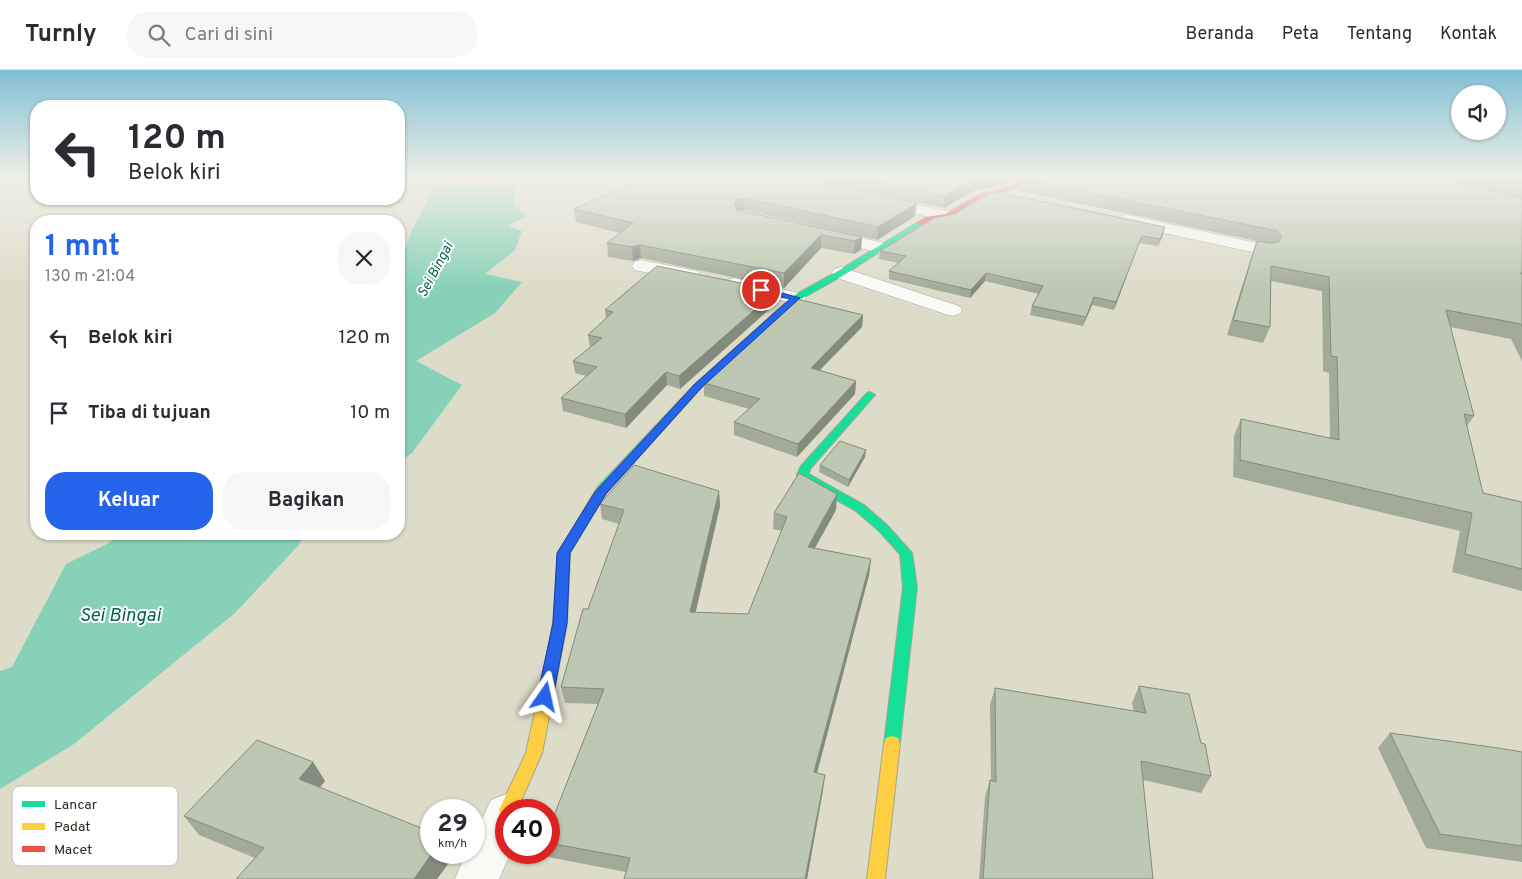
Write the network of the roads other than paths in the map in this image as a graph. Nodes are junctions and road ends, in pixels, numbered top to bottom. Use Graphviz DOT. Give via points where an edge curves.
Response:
graph roads {
  1 [pos="941,215"];
  2 [pos="947,216"];
  3 [pos="1114,217"];
  4 [pos="808,231"];
  5 [pos="882,248"];
  6 [pos="1266,250"];
  7 [pos="641,266"];
  8 [pos="841,273"];
  9 [pos="796,298"];
  10 [pos="952,310"];
  11 [pos="870,395"];
  12 [pos="513,799"];
  13 [pos="495,839"];
  14 [pos="477,879"];
  15 [pos="876,879"];
  1 -- 2 [label="street"];
  2 -- 5 [label="street" via="928,218"];
  3 -- 6 [label="street"];
  4 -- 5 [label="street"];
  5 -- 8 [label="street"];
  7 -- 9 [label="street"];
  8 -- 9 [label="street"];
  8 -- 10 [label="street"];
  9 -- 12 [label="street" via="698,386 601,492 564,553 560,623 534,753"];
  11 -- 15 [label="street" via="804,468 803,474 808,480 860,508 906,553 910,587"];
  13 -- 14 [label="street"];
}
